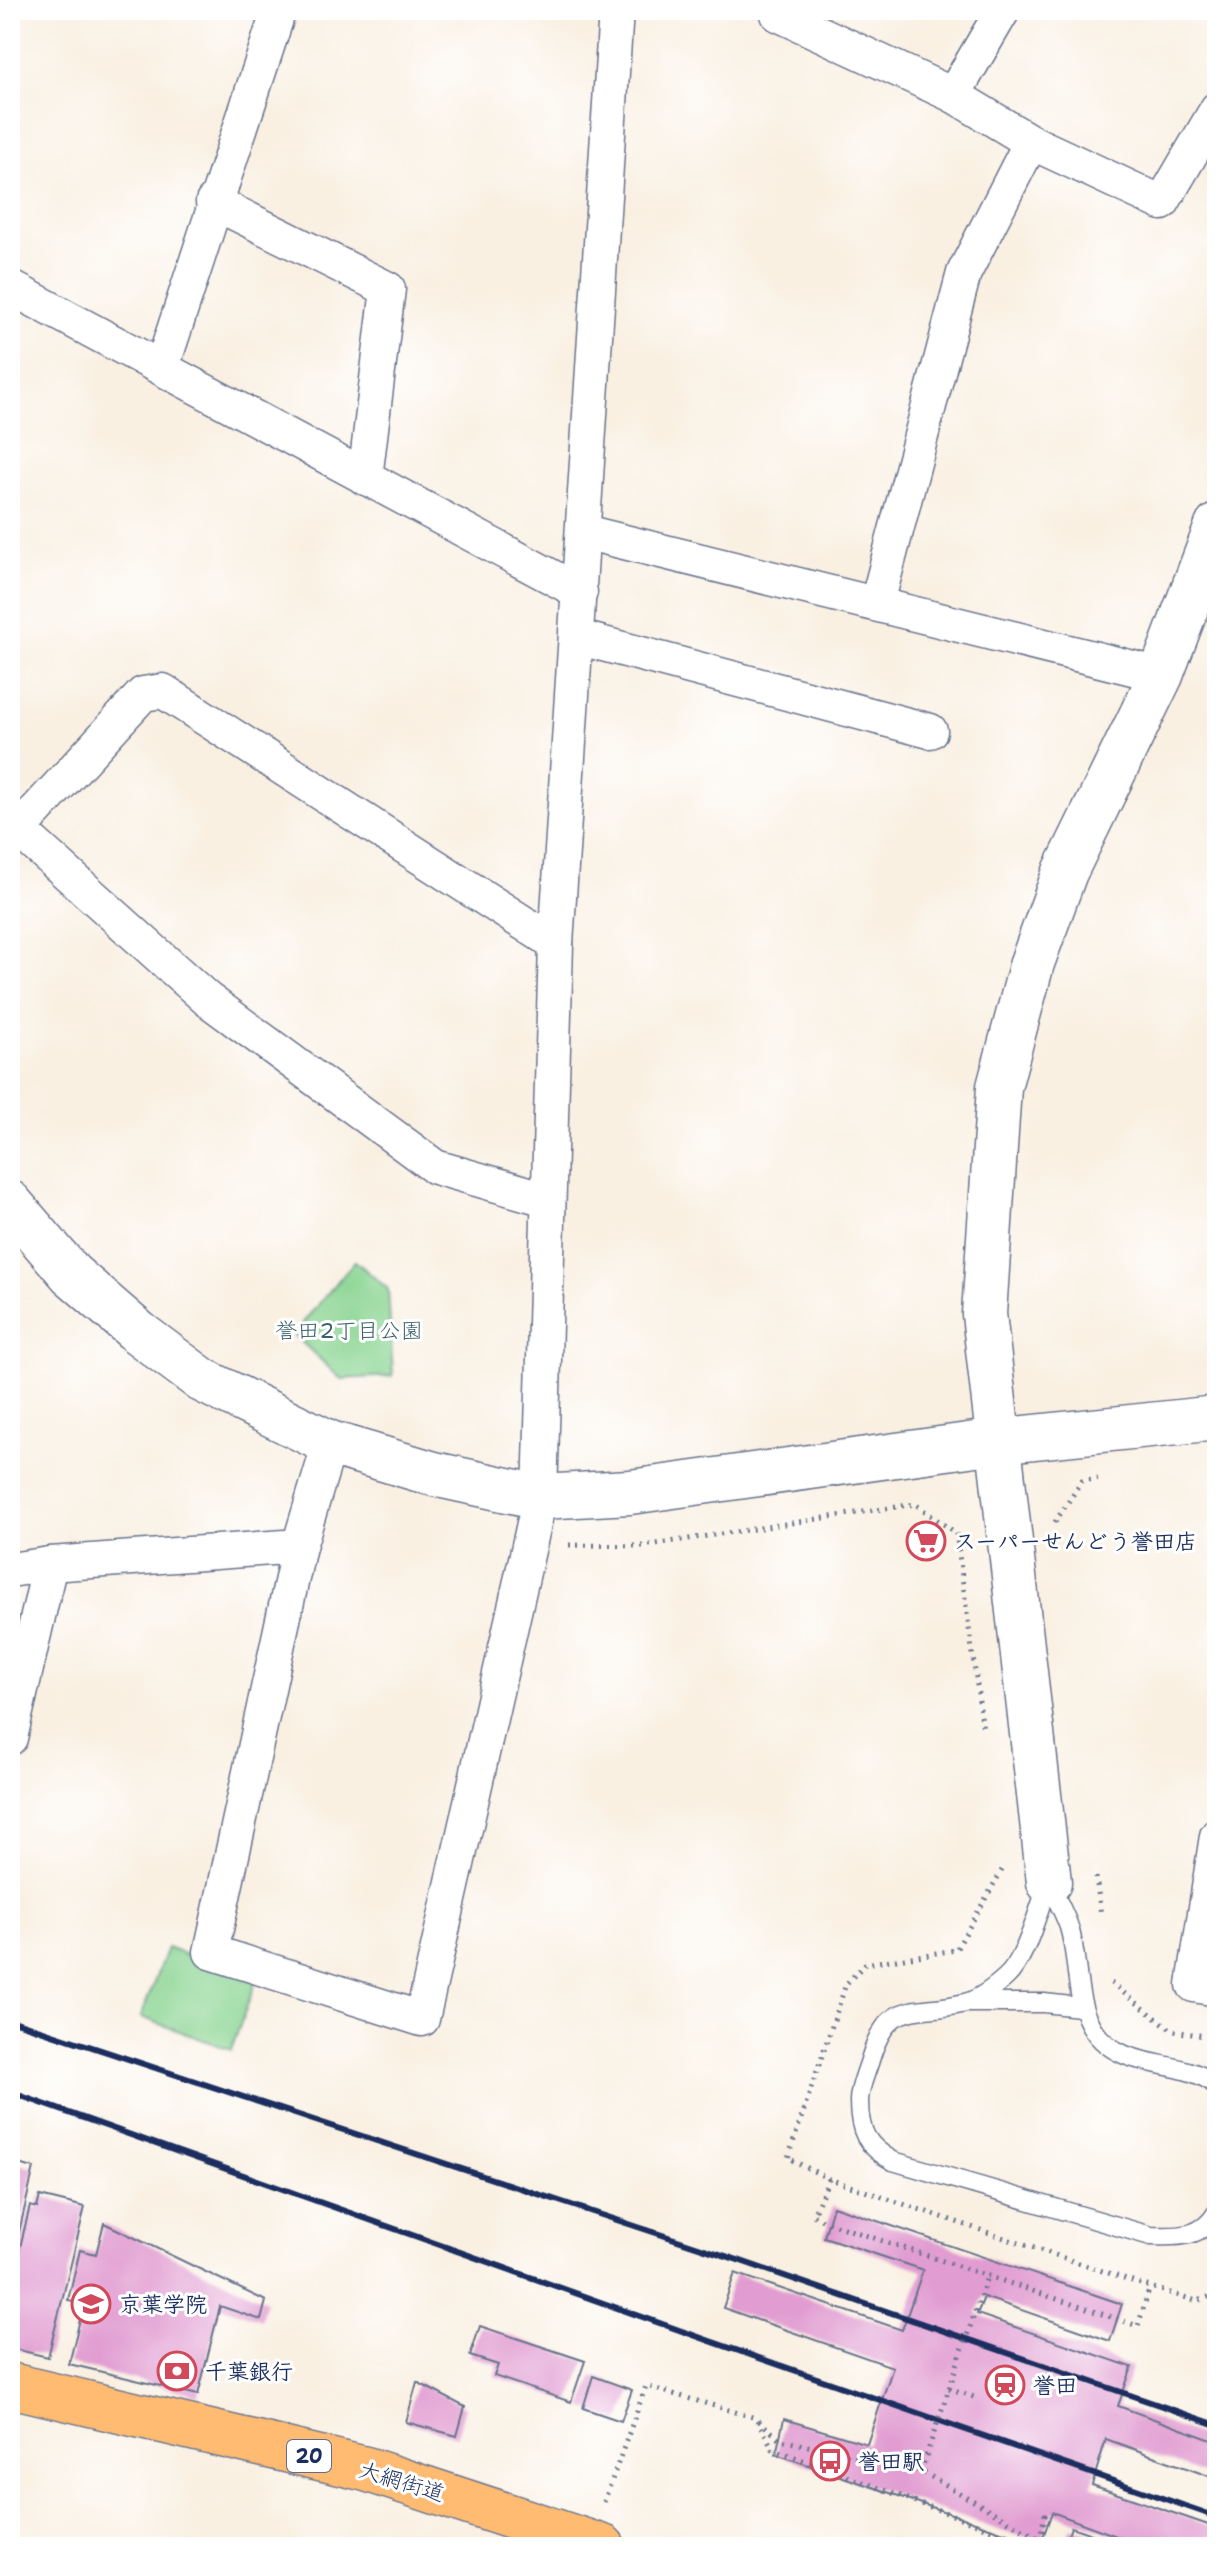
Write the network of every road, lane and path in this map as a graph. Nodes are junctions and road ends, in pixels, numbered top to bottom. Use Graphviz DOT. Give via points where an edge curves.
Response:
graph roads {
  1 [pos="279,10"];
  2 [pos="616,10"];
  3 [pos="781,10"];
  4 [pos="1003,10"];
  5 [pos="953,95"];
  6 [pos="1217,109"];
  7 [pos="1031,142"];
  8 [pos="213,202"];
  9 [pos="10,287"];
  10 [pos="162,367"];
  11 [pos="365,478"];
  12 [pos="1217,526"];
  13 [pos="584,532"];
  14 [pos="580,592"];
  15 [pos="877,603"];
  16 [pos="577,637"];
  17 [pos="1161,675"];
  18 [pos="930,731"];
  19 [pos="14,835"];
  20 [pos="556,944"];
  21 [pos="546,1199"];
  22 [pos="10,1203"];
  23 [pos="1217,1418"];
  24 [pos="997,1441"];
  25 [pos="330,1443"];
  26 [pos="1112,1477"];
  27 [pos="540,1497"];
  28 [pos="1056,1534"];
  29 [pos="556,1545"];
  30 [pos="299,1546"];
  31 [pos="50,1564"];
  32 [pos="10,1570"];
  33 [pos="983,1732"];
  34 [pos="10,1738"];
  35 [pos="1217,1836"];
  36 [pos="1000,1854"];
  37 [pos="1096,1873"];
  38 [pos="1049,1882"];
  39 [pos="1101,1919"];
  40 [pos="1108,1981"];
  41 [pos="1217,1989"];
  42 [pos="966,2003"];
  43 [pos="1080,2007"];
  44 [pos="1217,2038"];
  45 [pos="1217,2086"];
  46 [pos="829,2179"];
  47 [pos="1217,2212"];
  48 [pos="988,2274"];
  49 [pos="1150,2287"];
  50 [pos="1217,2294"];
  51 [pos="10,2385"];
  52 [pos="949,2388"];
  53 [pos="974,2397"];
  54 [pos="756,2418"];
  55 [pos="921,2471"];
  56 [pos="602,2528"];
  57 [pos="1020,2540"];
  58 [pos="1017,2547"];
  1 -- 8 [label="street"];
  2 -- 13 [label="street"];
  3 -- 5 [label="street" via="778,14"];
  4 -- 5 [label="street"];
  5 -- 7 [label="street"];
  6 -- 7 [label="street" via="1162,203"];
  7 -- 15 [label="street" via="964,273"];
  8 -- 10 [label="street"];
  8 -- 11 [label="street" via="388,289"];
  9 -- 10 [label="street"];
  10 -- 11 [label="street"];
  11 -- 14 [label="street"];
  12 -- 17 [label="street"];
  13 -- 14 [label="street"];
  13 -- 15 [label="street"];
  14 -- 16 [label="street"];
  15 -- 17 [label="street"];
  16 -- 18 [label="street"];
  16 -- 20 [label="street"];
  17 -- 24 [label="street" via="1065,872 1032,963 999,1087 984,1314"];
  19 -- 20 [label="street" via="143,694 163,691"];
  19 -- 21 [label="street" via="207,999 435,1167"];
  20 -- 21 [label="street"];
  21 -- 27 [label="street"];
  22 -- 25 [label="street" via="71,1274 139,1333 202,1380"];
  23 -- 24 [label="street"];
  24 -- 27 [label="street" via="630,1492"];
  24 -- 38 [label="street"];
  25 -- 27 [label="street" via="434,1474"];
  25 -- 30 [label="street"];
  26 -- 28 [label="path" via="1082,1481 1054,1519"];
  27 -- 30 [label="street" via="422,2019 211,1952"];
  29 -- 33 [label="path" via="643,1546 915,1504 956,1533"];
  30 -- 31 [label="street"];
  31 -- 32 [label="street"];
  31 -- 34 [label="street"];
  35 -- 41 [label="street" via="1194,1985"];
  36 -- 46 [label="path" via="1002,1869 956,1950 865,1964 846,1984 788,2158"];
  37 -- 39 [label="path"];
  38 -- 42 [label="lane" via="1010,1974"];
  38 -- 43 [label="lane" via="1069,1929"];
  40 -- 44 [label="path" via="1173,2031"];
  42 -- 43 [label="lane"];
  42 -- 47 [label="lane" via="904,2012 878,2032 859,2096 859,2123 864,2138 878,2152 893,2161 1151,2236 1196,2234"];
  43 -- 45 [label="lane" via="1113,2050 1187,2071"];
  46 -- 48 [label="path" via="813,2215"];
  46 -- 49 [label="path"];
  48 -- 49 [label="path" via="1138,2326"];
  48 -- 52 [label="path, bridge"];
  49 -- 50 [label="path" via="1197,2301"];
  51 -- 56 [label="main road, 大網街道 / 20"];
  52 -- 53 [label="path"];
  52 -- 55 [label="path, bridge"];
  54 -- 55 [label="path" via="781,2440"];
  54 -- 56 [label="path" via="646,2386"];
  54 -- 57 [label="path" via="773,2449"];
  55 -- 57 [label="path" via="934,2478 974,2501 988,2509 1028,2532 1042,2540 1045,2515 1041,2530 1038,2545"];
  57 -- 58 [label="path"];
}
